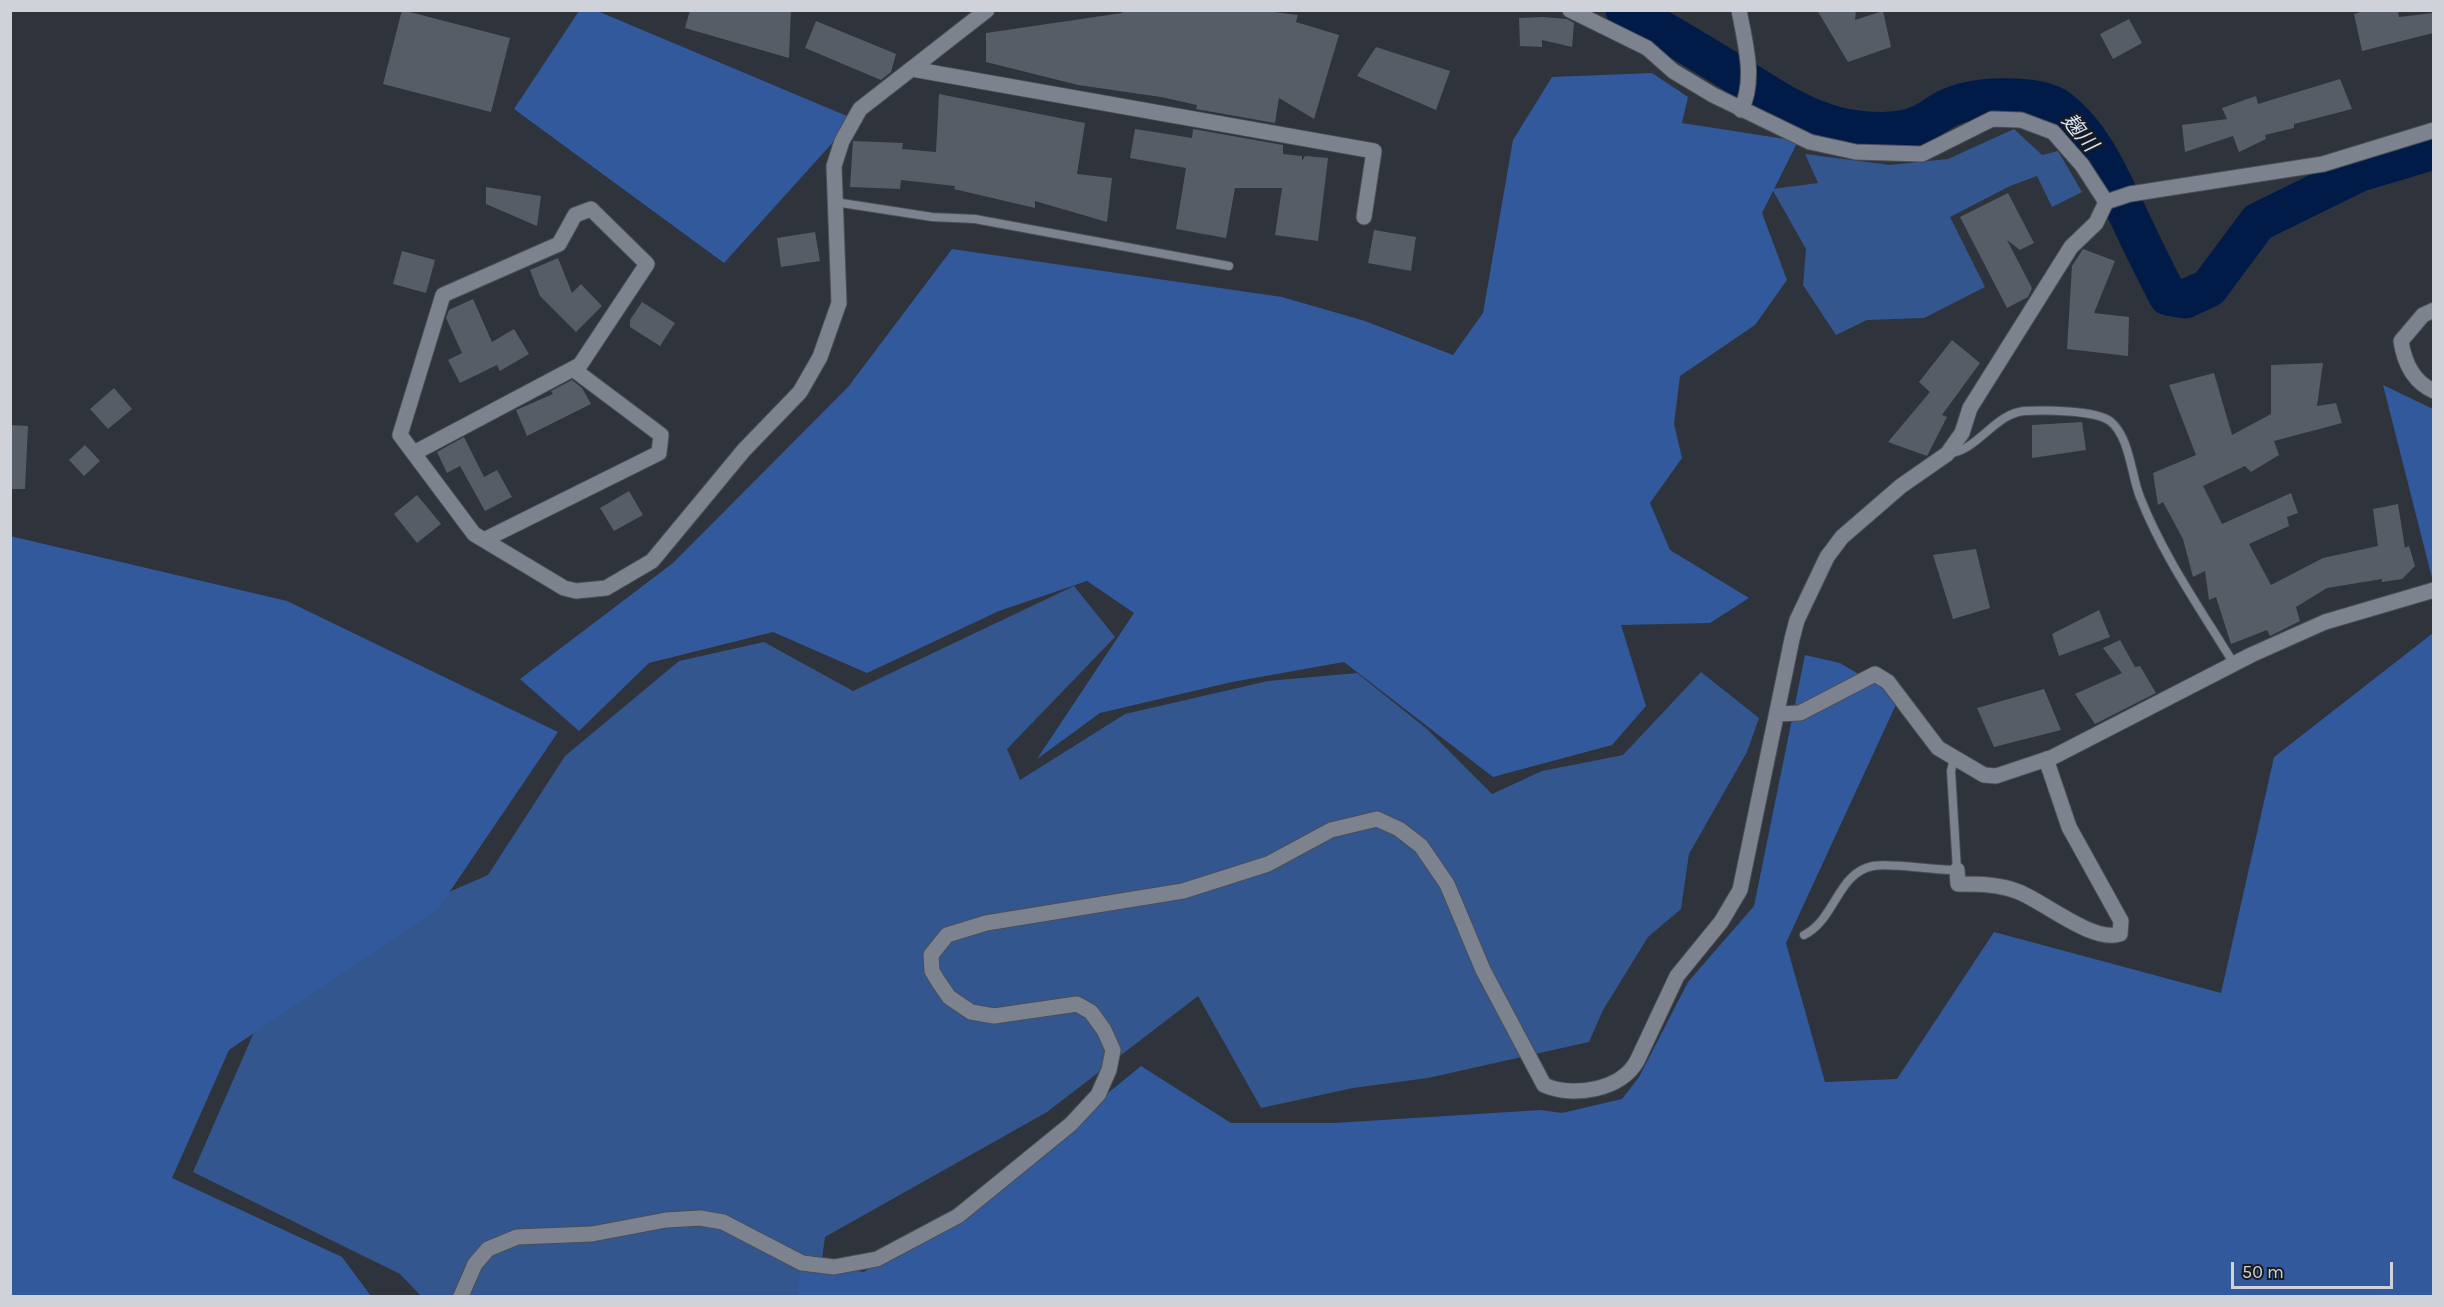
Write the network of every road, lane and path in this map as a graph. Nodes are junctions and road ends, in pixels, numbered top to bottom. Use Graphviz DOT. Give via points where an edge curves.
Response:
graph roads {
  1 [pos="987,10"];
  2 [pos="1570,10"];
  3 [pos="1739,10"];
  4 [pos="912,69"];
  5 [pos="1743,105"];
  6 [pos="2433,130"];
  7 [pos="835,202"];
  8 [pos="2109,202"];
  9 [pos="1364,217"];
  10 [pos="1228,266"];
  11 [pos="2433,310"];
  12 [pos="573,369"];
  13 [pos="2433,391"];
  14 [pos="414,453"];
  15 [pos="1947,454"];
  16 [pos="484,540"];
  17 [pos="2433,590"];
  18 [pos="2234,664"];
  19 [pos="1778,714"];
  20 [pos="1954,758"];
  21 [pos="2046,759"];
  22 [pos="1957,870"];
  23 [pos="1804,935"];
  24 [pos="461,1296"];
  1 -- 4 [label="street"];
  2 -- 5 [label="street" via="1647,48 1673,71"];
  3 -- 5 [label="street" via="1749,68"];
  4 -- 7 [label="street" via="860,109 842,141 834,166"];
  4 -- 9 [label="street" via="1374,151"];
  5 -- 8 [label="street" via="1810,142 1856,152 1922,154 1992,119 2021,120 2053,132"];
  6 -- 8 [label="street" via="2324,164 2130,194"];
  7 -- 10 [label="lane" via="933,217 975,219"];
  7 -- 16 [label="street" via="838,303 820,357 800,392 744,450 652,561 606,588 576,591 564,588"];
  8 -- 15 [label="street" via="2096,223 2071,247 1970,408 1962,433"];
  11 -- 13 [label="street" via="2423,315 2401,341 2404,361 2424,387"];
  12 -- 14 [label="street"];
  12 -- 14 [label="street" via="580,365 647,264 591,209 575,215 560,244 443,295 400,435"];
  12 -- 16 [label="street" via="661,435 659,453"];
  14 -- 16 [label="street" via="474,534"];
  15 -- 18 [label="lane" via="1960,453 2010,414 2024,411 2086,413 2110,421 2122,440 2140,497 2171,559"];
  15 -- 19 [label="street" via="1892,493 1842,537 1827,557 1797,620"];
  17 -- 18 [label="street" via="2325,622"];
  18 -- 21 [label="street"];
  19 -- 20 [label="street" via="1800,713 1875,674 1888,682 1938,748"];
  19 -- 24 [label="street" via="1737,897 1677,976 1638,1061 1620,1082 1600,1088 1556,1090 1544,1085 1483,970 1448,884 1421,846 1377,819 1331,830 1268,864 1183,891 986,923 947,935 931,955 932,971 949,997 971,1012 994,1016 1077,1004 1091,1012 1113,1050 1110,1070 1098,1095 1071,1124 958,1216 917,1238 877,1258 834,1267 802,1263 723,1222 700,1218 666,1220 592,1234 517,1238 488,1249 475,1264"];
  20 -- 21 [label="street" via="1984,775 1996,776"];
  20 -- 22 [label="lane" via="1951,771"];
  21 -- 22 [label="street" via="2069,827 2121,921 2121,934 2112,937 2092,933 2017,891 1987,884 1958,884"];
  22 -- 23 [label="lane" via="1877,865 1861,869 1849,878 1818,928"];
}
